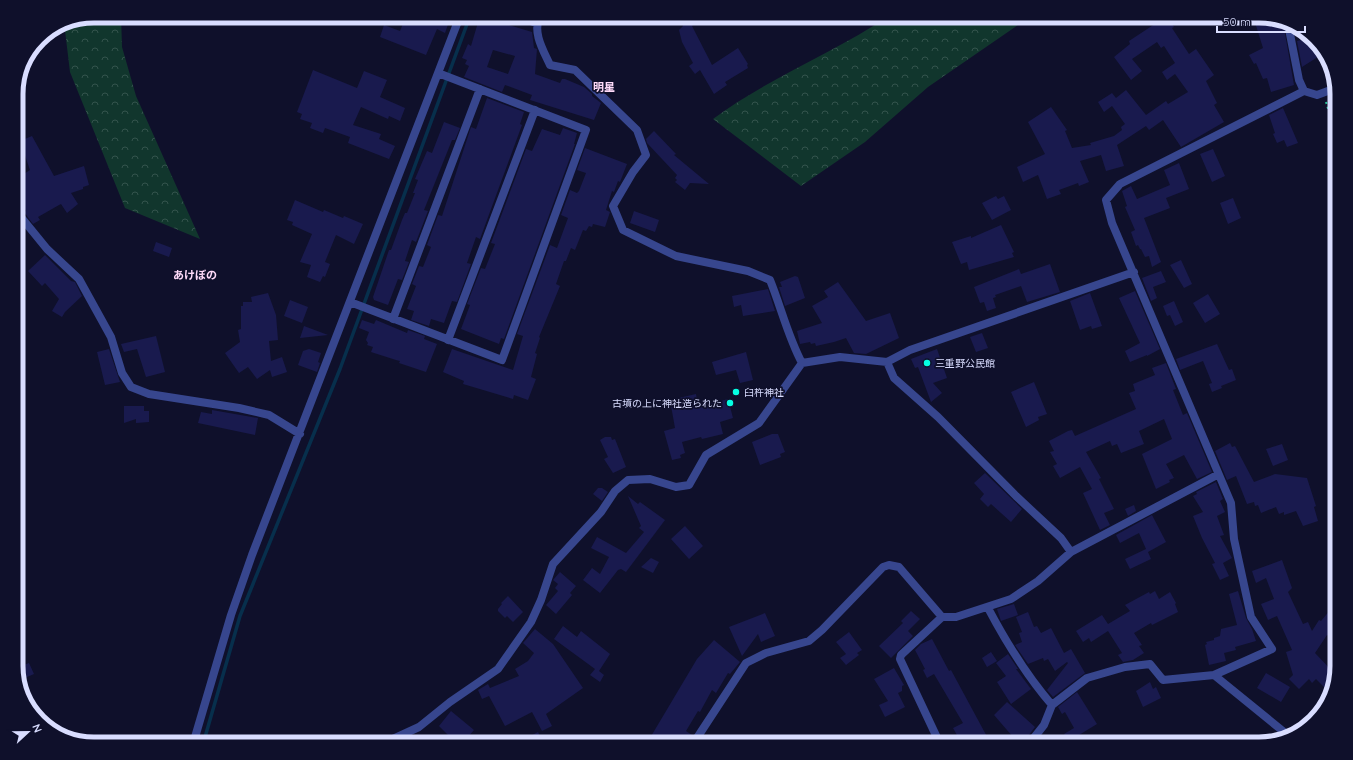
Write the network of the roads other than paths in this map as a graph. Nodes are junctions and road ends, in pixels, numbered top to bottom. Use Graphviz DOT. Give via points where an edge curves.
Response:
graph roads {
  1 [pos="458,23"];
  2 [pos="538,23"];
  3 [pos="1289,30"];
  4 [pos="440,73"];
  5 [pos="480,89"];
  6 [pos="1330,90"];
  7 [pos="1304,91"];
  8 [pos="535,110"];
  9 [pos="23,220"];
  10 [pos="1134,272"];
  11 [pos="353,303"];
  12 [pos="393,319"];
  13 [pos="448,340"];
  14 [pos="887,362"];
  15 [pos="802,363"];
  16 [pos="300,434"];
  17 [pos="1217,475"];
  18 [pos="1071,552"];
  19 [pos="988,608"];
  20 [pos="942,616"];
  21 [pos="1214,675"];
  22 [pos="1052,705"];
  23 [pos="1285,732"];
  24 [pos="195,737"];
  25 [pos="398,737"];
  26 [pos="698,737"];
  27 [pos="937,737"];
  28 [pos="1035,737"];
  1 -- 4 [label="street"];
  2 -- 15 [label="street" via="539,42 550,65 575,70 637,130 646,155 613,206 623,230 676,256 748,271 770,280"];
  3 -- 7 [label="street" via="1299,80"];
  4 -- 5 [label="street"];
  4 -- 11 [label="street"];
  5 -- 8 [label="street"];
  5 -- 12 [label="street"];
  6 -- 7 [label="street" via="1318,95"];
  7 -- 10 [label="street" via="1120,184 1106,200 1112,223"];
  8 -- 13 [label="street"];
  8 -- 13 [label="street" via="586,130 502,360"];
  9 -- 16 [label="street" via="47,249 79,279 111,337 122,373 131,387 149,394 269,415"];
  10 -- 14 [label="street" via="910,350"];
  10 -- 17 [label="street"];
  11 -- 12 [label="street"];
  11 -- 16 [label="street"];
  12 -- 13 [label="street"];
  14 -- 15 [label="street" via="840,357"];
  14 -- 18 [label="street" via="894,378 928,407 1061,538"];
  15 -- 25 [label="street" via="759,423 706,455 689,485 676,487 650,479 628,480 615,491 601,512 553,564 531,622 498,669 450,702 419,728"];
  16 -- 24 [label="street" via="231,615"];
  17 -- 18 [label="street"];
  17 -- 21 [label="street" via="1231,503 1234,538 1251,617 1272,649"];
  18 -- 19 [label="street" via="1019,595"];
  19 -- 20 [label="street" via="956,617"];
  19 -- 22 [label="street" via="1032,681"];
  20 -- 26 [label="street" via="900,567 883,567 809,641 766,653 746,663"];
  20 -- 27 [label="street" via="901,654 900,659"];
  21 -- 22 [label="street" via="1163,680 1150,664 1124,667 1087,678"];
  21 -- 23 [label="street"];
  22 -- 28 [label="street" via="1044,725"];
}
